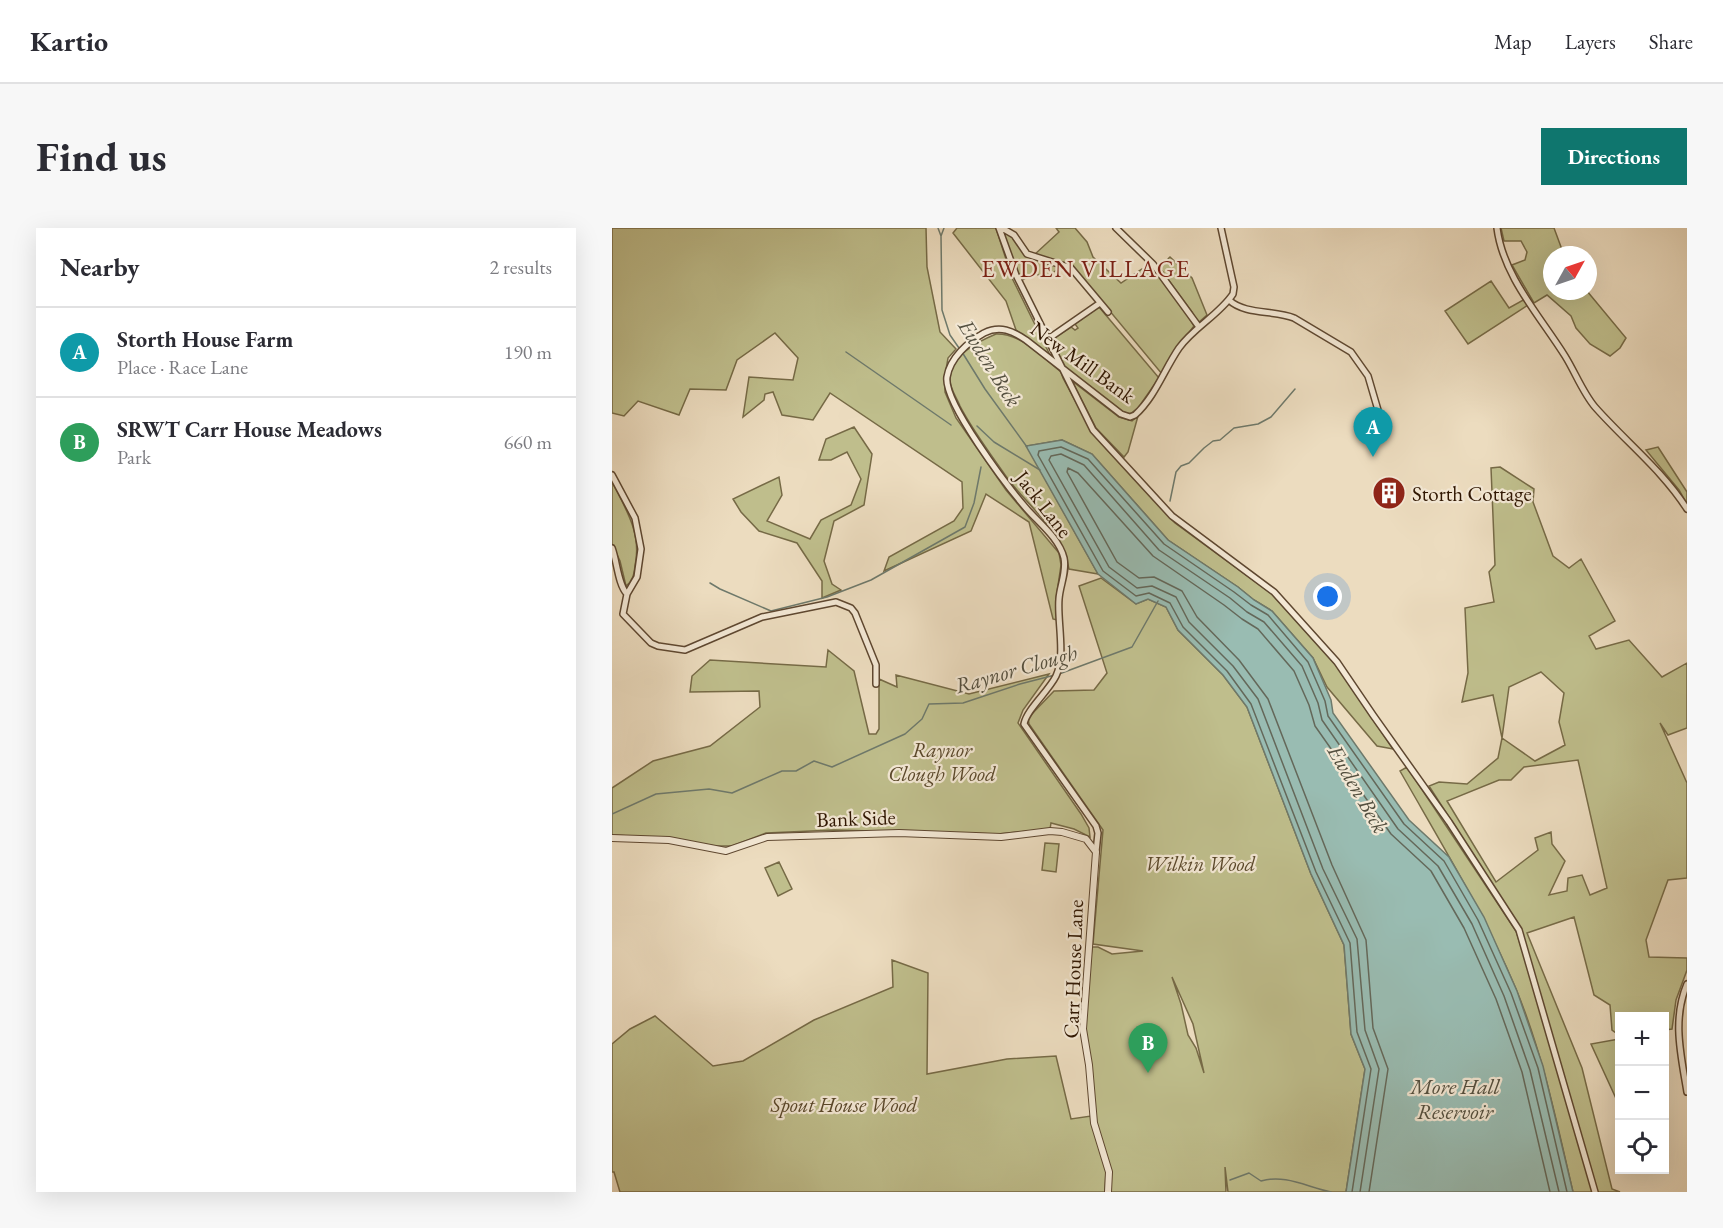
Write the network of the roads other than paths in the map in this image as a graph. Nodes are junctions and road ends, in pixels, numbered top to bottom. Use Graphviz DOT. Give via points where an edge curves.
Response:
graph roads {
  1 [pos="1001,228"];
  2 [pos="1116,228"];
  3 [pos="1221,228"];
  4 [pos="1497,228"];
  5 [pos="1229,300"];
  6 [pos="1100,303"];
  7 [pos="1108,312"];
  8 [pos="1199,327"];
  9 [pos="1048,339"];
  10 [pos="1062,369"];
  11 [pos="958,411"];
  12 [pos="1380,417"];
  13 [pos="612,475"];
  14 [pos="1687,509"];
  15 [pos="612,548"];
  16 [pos="627,594"];
  17 [pos="876,684"];
  18 [pos="612,838"];
  19 [pos="1096,852"];
  20 [pos="1687,984"];
  21 [pos="1687,1092"];
  22 [pos="1108,1192"];
  23 [pos="1595,1192"];
  1 -- 6 [label="street" via="1014,235 1027,254 1071,268"];
  1 -- 9 [label="street" via="1016,275"];
  2 -- 8 [label="street" via="1153,264"];
  3 -- 5 [label="street" via="1234,287"];
  4 -- 14 [label="street" via="1508,269 1594,406 1653,465"];
  5 -- 8 [label="street, New Mill Bank"];
  5 -- 12 [label="street" via="1250,309 1294,318 1351,352 1368,376"];
  6 -- 7 [label="street"];
  6 -- 9 [label="street"];
  8 -- 10 [label="street, New Mill Bank" via="1179,349 1141,410 1130,417"];
  9 -- 10 [label="street"];
  10 -- 11 [label="street, New Mill Bank" via="1009,330 988,331 954,359 947,378 948,392"];
  10 -- 23 [label="street" via="1093,430 1169,513 1274,592 1337,662 1519,930"];
  11 -- 19 [label="street, Jack Lane" via="1005,482 1040,522 1064,558 1059,598 1060,665 1050,688 1025,716 1024,724 1096,826"];
  13 -- 16 [label="street" via="635,518 641,549 638,577"];
  15 -- 16 [label="street" via="622,590"];
  16 -- 17 [label="street" via="623,614 641,634 658,646 684,650 762,617 836,602 843,604 851,608 859,623 876,665"];
  18 -- 19 [label="street, Bank Side" via="669,840 726,851 767,837 899,833 1001,837 1056,831 1086,839"];
  19 -- 22 [label="street, Carr House Lane" via="1083,1029 1094,1123 1109,1172"];
  20 -- 21 [label="street" via="1677,1030"];
}
